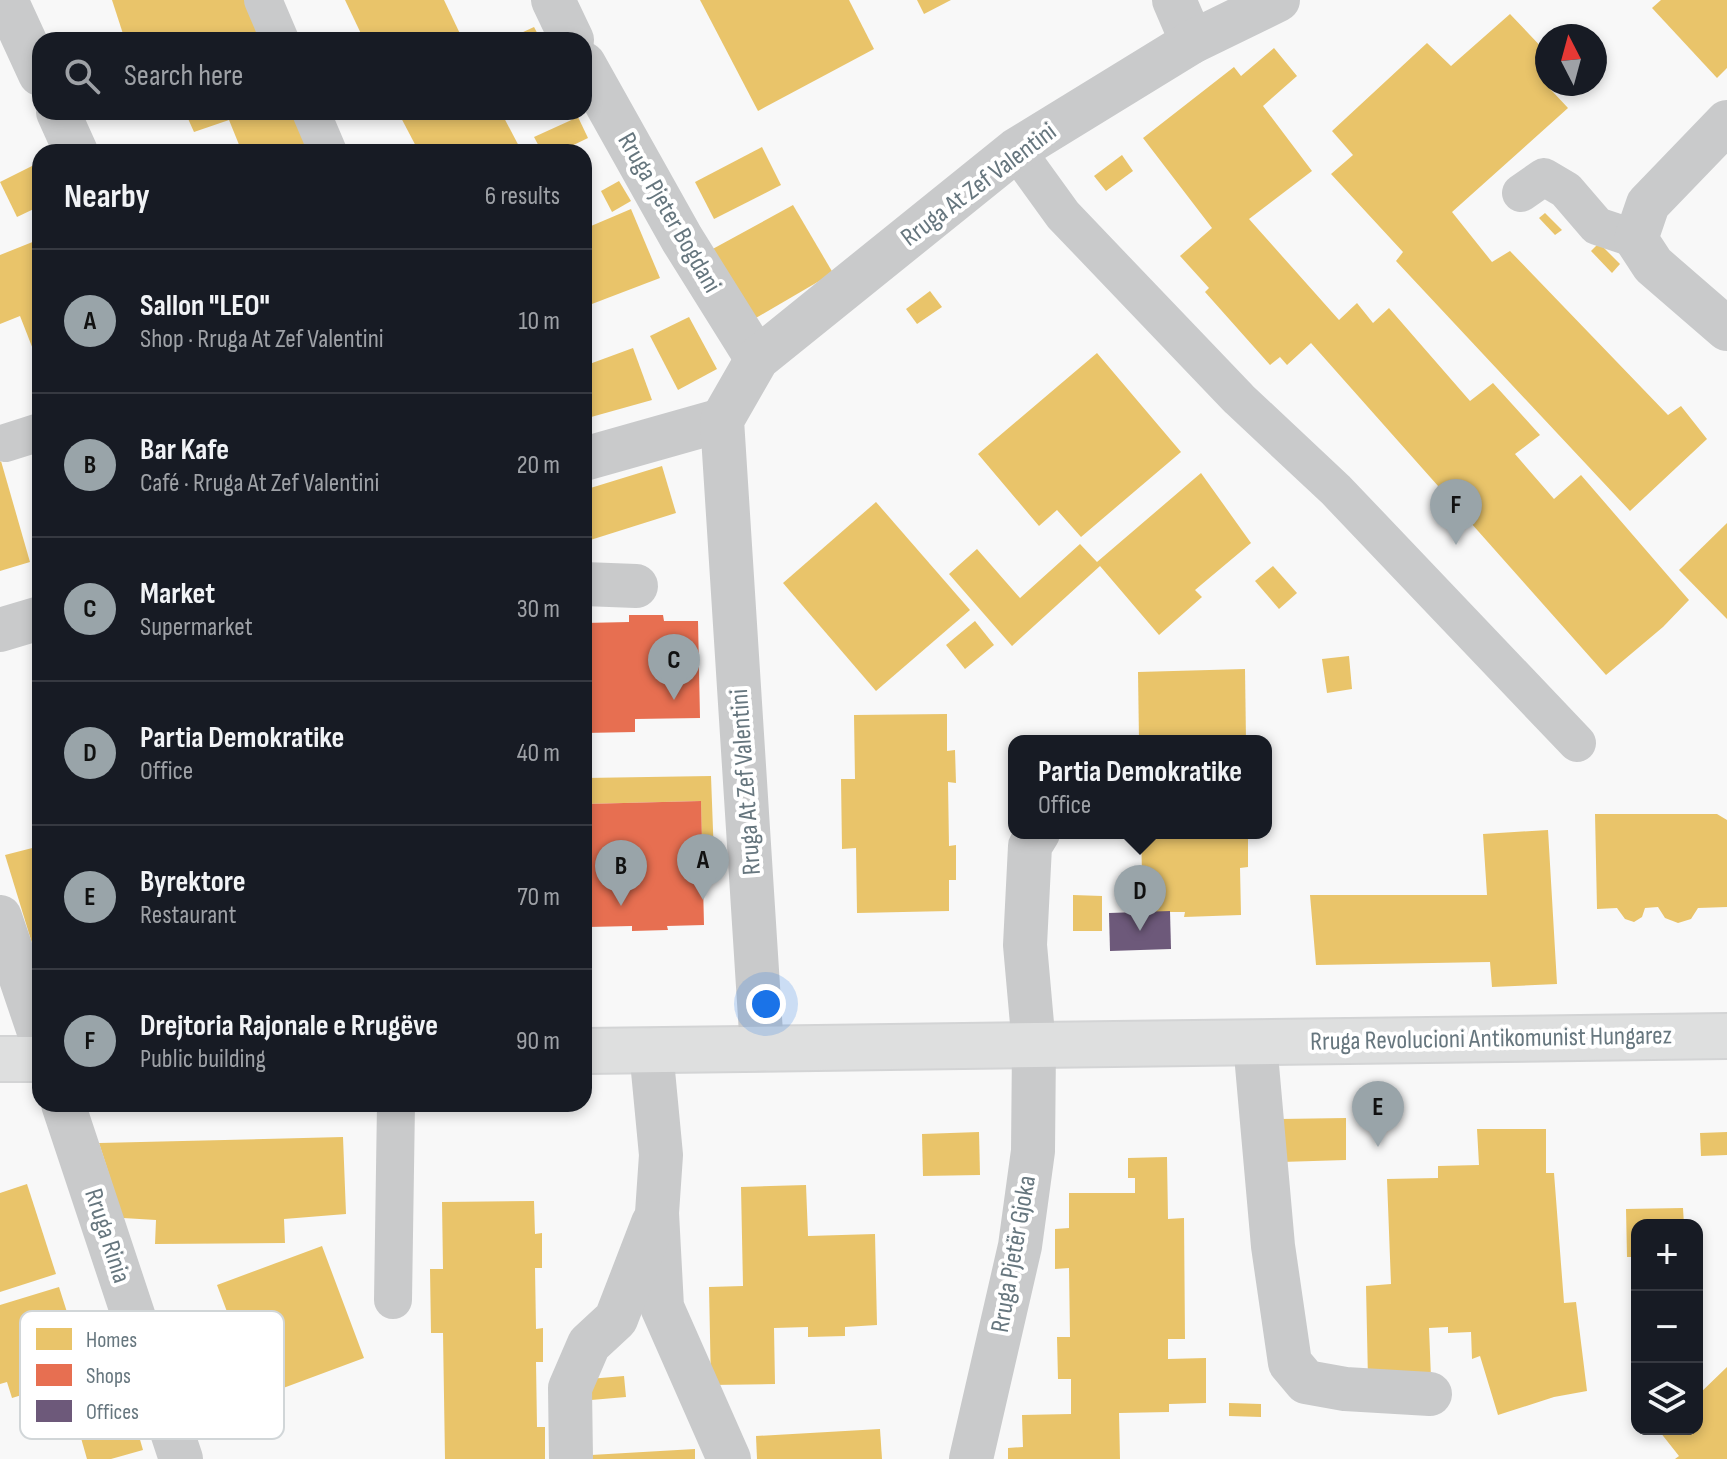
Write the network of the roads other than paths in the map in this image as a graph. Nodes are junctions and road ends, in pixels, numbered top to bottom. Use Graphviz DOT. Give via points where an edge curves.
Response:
graph roads {
  1 [pos="6,0"];
  2 [pos="263,0"];
  3 [pos="553,0"];
  4 [pos="1174,0"];
  5 [pos="1278,0"];
  6 [pos="277,32"];
  7 [pos="568,32"];
  8 [pos="1192,42"];
  9 [pos="32,57"];
  10 [pos="592,78"];
  11 [pos="62,120"];
  12 [pos="314,120"];
  13 [pos="1727,122"];
  14 [pos="72,144"];
  15 [pos="325,144"];
  16 [pos="1016,150"];
  17 [pos="1521,193"];
  18 [pos="1636,239"];
  19 [pos="1727,329"];
  20 [pos="757,359"];
  21 [pos="722,420"];
  22 [pos="592,457"];
  23 [pos="592,584"];
  24 [pos="636,586"];
  25 [pos="32,620"];
  26 [pos="0,630"];
  27 [pos="1577,743"];
  28 [pos="1034,839"];
  29 [pos="0,917"];
  30 [pos="32,1011"];
  31 [pos="1727,1036"];
  32 [pos="1255,1043"];
  33 [pos="1034,1046"];
  34 [pos="762,1049"];
  35 [pos="651,1050"];
  36 [pos="592,1051"];
  37 [pos="0,1059"];
  38 [pos="32,1059"];
  39 [pos="66,1112"];
  40 [pos="396,1112"];
  41 [pos="657,1213"];
  42 [pos="393,1300"];
  43 [pos="132,1311"];
  44 [pos="1430,1394"];
  45 [pos="174,1439"];
  46 [pos="181,1459"];
  47 [pos="571,1459"];
  48 [pos="729,1459"];
  49 [pos="971,1459"];
  1 -- 9 [label="street"];
  2 -- 6 [label="lane"];
  3 -- 7 [label="street"];
  4 -- 8 [label="street"];
  5 -- 8 [label="street, Rruga At Zef Valentini"];
  8 -- 16 [label="street, Rruga At Zef Valentini"];
  10 -- 20 [label="street, Rruga Pjeter Bogdani"];
  11 -- 14 [label="street"];
  12 -- 15 [label="lane"];
  13 -- 18 [label="street" via="1648,204"];
  16 -- 20 [label="street, Rruga At Zef Valentini"];
  16 -- 27 [label="lane" via="1063,215"];
  17 -- 18 [label="lane" via="1544,177 1566,190 1597,226"];
  18 -- 19 [label="street" via="1653,265"];
  20 -- 21 [label="street, Rruga At Zef Valentini"];
  21 -- 22 [label="street"];
  21 -- 34 [label="street, Rruga At Zef Valentini"];
  23 -- 24 [label="street"];
  25 -- 26 [label="street"];
  28 -- 33 [label="street" via="1025,945"];
  29 -- 30 [label="street"];
  31 -- 32 [label="street, Rruga Revolucioni Antikomunist Hungarez"];
  32 -- 33 [label="street, Rruga Revolucioni Antikomunist Hungarez"];
  32 -- 44 [label="street" via="1273,1246 1290,1363 1306,1382"];
  33 -- 34 [label="street, Rruga Revolucioni Antikomunist Hungarez"];
  33 -- 49 [label="street, Rruga Pjetër Gjoka" via="1033,1151 1020,1246"];
  34 -- 35 [label="street, Rruga Revolucioni Antikomunist Hungarez"];
  35 -- 36 [label="street, Rruga Revolucioni Antikomunist Hungarez"];
  35 -- 41 [label="street" via="661,1155"];
  37 -- 38 [label="street"];
  39 -- 43 [label="street, Rruga Rinia"];
  40 -- 42 [label="lane"];
  41 -- 47 [label="street" via="616,1319 589,1344 570,1388"];
  41 -- 48 [label="street" via="662,1307"];
  45 -- 46 [label="street, Rruga Rinia"];
}
